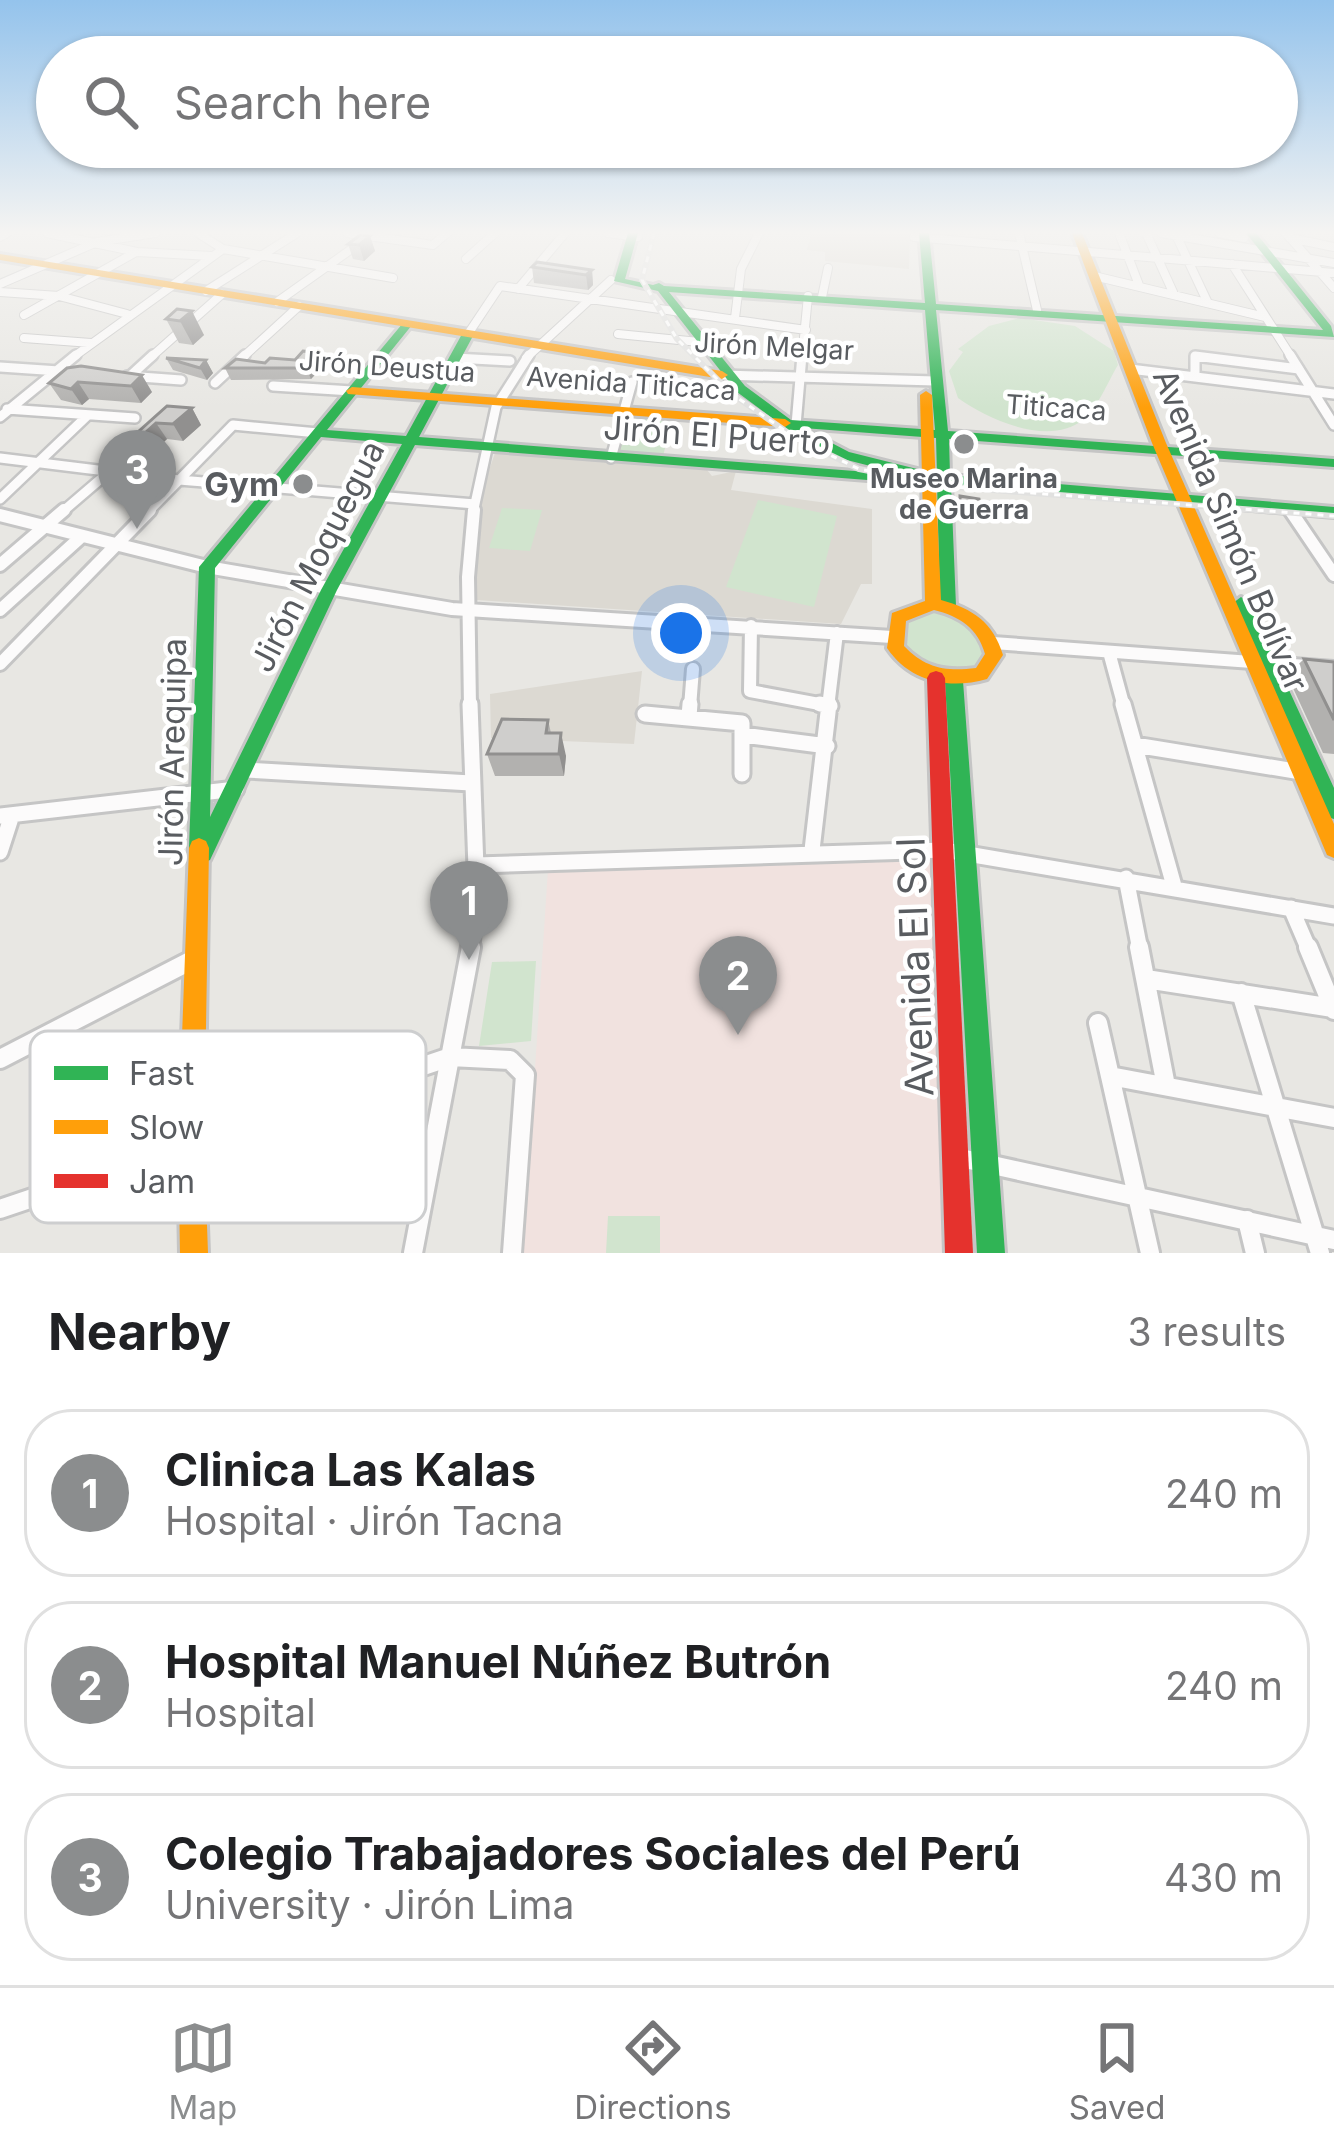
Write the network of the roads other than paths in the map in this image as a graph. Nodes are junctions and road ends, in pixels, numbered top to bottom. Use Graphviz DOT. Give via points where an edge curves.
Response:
graph roads {
  1 [pos="26,291"];
  2 [pos="67,291"];
  3 [pos="157,291"];
  4 [pos="210,291"];
  5 [pos="292,291"];
  6 [pos="496,291"];
  7 [pos="533,291"];
  8 [pos="603,291"];
  9 [pos="658,291"];
  10 [pos="718,291"];
  11 [pos="816,291"];
  12 [pos="926,291"];
  13 [pos="1032,291"];
  14 [pos="1103,291"];
  15 [pos="1202,291"];
  16 [pos="1247,291"];
  17 [pos="1294,291"];
  18 [pos="214,292"];
  19 [pos="1173,292"];
  20 [pos="739,293"];
  21 [pos="59,296"];
  22 [pos="813,297"];
  23 [pos="590,301"];
  24 [pos="1207,301"];
  25 [pos="277,302"];
  26 [pos="928,305"];
  27 [pos="299,306"];
  28 [pos="1037,310"];
  29 [pos="127,314"];
  30 [pos="675,314"];
  31 [pos="24,315"];
  32 [pos="1114,317"];
  33 [pos="735,318"];
  34 [pos="1271,324"];
  35 [pos="407,325"];
  36 [pos="806,328"];
  37 [pos="1329,331"];
  38 [pos="468,334"];
  39 [pos="618,334"];
  40 [pos="24,338"];
  41 [pos="693,342"];
  42 [pos="91,343"];
  43 [pos="540,345"];
  44 [pos="454,358"];
  45 [pos="510,362"];
  46 [pos="0,367"];
  47 [pos="1299,369"];
  48 [pos="57,370"];
  49 [pos="1135,370"];
  50 [pos="75,372"];
  51 [pos="716,374"];
  52 [pos="111,375"];
  53 [pos="129,377"];
  54 [pos="802,377"];
  55 [pos="1195,377"];
  56 [pos="181,380"];
  57 [pos="930,381"];
  58 [pos="215,382"];
  59 [pos="632,382"];
  60 [pos="273,386"];
  61 [pos="352,392"];
  62 [pos="1313,392"];
  63 [pos="1334,394"];
  64 [pos="433,397"];
  65 [pos="497,402"];
  66 [pos="623,411"];
  67 [pos="3,412"];
  68 [pos="88,415"];
  69 [pos="135,418"];
  70 [pos="782,421"];
  71 [pos="1334,425"];
  72 [pos="935,431"];
  73 [pos="318,433"];
  74 [pos="153,434"];
  75 [pos="410,441"];
  76 [pos="486,447"];
  77 [pos="1165,447"];
  78 [pos="0,458"];
  79 [pos="611,458"];
  80 [pos="1334,459"];
  81 [pos="38,462"];
  82 [pos="107,473"];
  83 [pos="865,475"];
  84 [pos="179,481"];
  85 [pos="938,483"];
  86 [pos="274,488"];
  87 [pos="380,496"];
  88 [pos="0,500"];
  89 [pos="1189,500"];
  90 [pos="475,504"];
  91 [pos="1289,509"];
  92 [pos="1334,512"];
  93 [pos="0,515"];
  94 [pos="43,526"];
  95 [pos="82,536"];
  96 [pos="113,544"];
  97 [pos="0,565"];
  98 [pos="207,567"];
  99 [pos="1334,574"];
  100 [pos="329,590"];
  101 [pos="940,605"];
  102 [pos="0,610"];
  103 [pos="471,610"];
  104 [pos="751,626"];
  105 [pos="837,633"];
  106 [pos="892,637"];
  107 [pos="993,643"];
  108 [pos="1109,652"];
  109 [pos="0,664"];
  110 [pos="1261,664"];
  111 [pos="1334,668"];
  112 [pos="693,669"];
  113 [pos="945,679"];
  114 [pos="830,706"];
  115 [pos="645,714"];
  116 [pos="689,716"];
  117 [pos="743,735"];
  118 [pos="1135,745"];
  119 [pos="826,746"];
  120 [pos="246,770"];
  121 [pos="1301,772"];
  122 [pos="742,774"];
  123 [pos="471,783"];
  124 [pos="236,789"];
  125 [pos="201,795"];
  126 [pos="1334,810"];
  127 [pos="6,815"];
  128 [pos="1334,848"];
  129 [pos="812,850"];
  130 [pos="944,850"];
  131 [pos="0,852"];
  132 [pos="965,852"];
  133 [pos="200,859"];
  134 [pos="476,866"];
  135 [pos="1126,878"];
  136 [pos="1174,886"];
  137 [pos="1291,908"];
  138 [pos="1334,916"];
  139 [pos="197,957"];
  140 [pos="1146,979"];
  141 [pos="1240,993"];
  142 [pos="1334,1010"];
  143 [pos="1098,1023"];
  144 [pos="54,1031"];
  145 [pos="195,1031"];
  146 [pos="30,1043"];
  147 [pos="450,1057"];
  148 [pos="0,1059"];
  149 [pos="426,1065"];
  150 [pos="1110,1076"];
  151 [pos="1166,1086"];
  152 [pos="1273,1108"];
  153 [pos="1334,1118"];
  154 [pos="956,1157"];
  155 [pos="986,1163"];
  156 [pos="426,1184"];
  157 [pos="1136,1195"];
  158 [pos="30,1199"];
  159 [pos="0,1209"];
  160 [pos="1247,1220"];
  161 [pos="193,1223"];
  162 [pos="419,1223"];
  163 [pos="1323,1243"];
  164 [pos="194,1253"];
  165 [pos="413,1253"];
  166 [pos="512,1253"];
  167 [pos="959,1253"];
  168 [pos="991,1253"];
  169 [pos="1150,1253"];
  170 [pos="1256,1253"];
  1 -- 21 [label="street"];
  2 -- 21 [label="street"];
  3 -- 29 [label="street"];
  4 -- 18 [label="street, Jirón Melgar"];
  5 -- 25 [label="street"];
  6 -- 38 [label="street, Jirón Moquegua"];
  7 -- 23 [label="street"];
  8 -- 23 [label="street"];
  9 -- 30 [label="street"];
  10 -- 20 [label="street"];
  11 -- 22 [label="street"];
  12 -- 26 [label="street"];
  13 -- 28 [label="street"];
  14 -- 32 [label="street, Avenida Simón Bolívar"];
  15 -- 24 [label="street"];
  16 -- 34 [label="street"];
  17 -- 37 [label="street"];
  18 -- 25 [label="street, Jirón Melgar"];
  18 -- 53 [label="street"];
  19 -- 24 [label="street"];
  20 -- 22 [label="street"];
  20 -- 33 [label="street"];
  21 -- 29 [label="street"];
  21 -- 31 [label="street"];
  22 -- 26 [label="street"];
  22 -- 36 [label="street"];
  23 -- 30 [label="street"];
  23 -- 43 [label="street"];
  24 -- 34 [label="street"];
  25 -- 27 [label="street, Jirón Melgar"];
  26 -- 28 [label="street"];
  26 -- 32 [label="street"];
  26 -- 57 [label="street"];
  27 -- 35 [label="street, Jirón Melgar"];
  27 -- 58 [label="street"];
  28 -- 32 [label="street"];
  29 -- 42 [label="street"];
  30 -- 33 [label="street"];
  30 -- 36 [label="street"];
  30 -- 41 [label="street"];
  32 -- 34 [label="street"];
  32 -- 49 [label="street, Avenida Simón Bolívar"];
  33 -- 36 [label="street"];
  34 -- 37 [label="street"];
  34 -- 47 [label="street"];
  35 -- 38 [label="street, Jirón Melgar"];
  35 -- 61 [label="street"];
  36 -- 54 [label="street"];
  38 -- 43 [label="street, Jirón Melgar"];
  38 -- 44 [label="street, Jirón Moquegua"];
  39 -- 41 [label="street"];
  40 -- 42 [label="street"];
  41 -- 51 [label="street"];
  42 -- 48 [label="street"];
  43 -- 51 [label="street, Jirón Melgar"];
  43 -- 65 [label="street"];
  44 -- 45 [label="street"];
  44 -- 64 [label="street, Jirón Moquegua"];
  46 -- 48 [label="street"];
  47 -- 55 [label="street" via="1195,356"];
  47 -- 62 [label="street"];
  48 -- 50 [label="street"];
  48 -- 67 [label="street"];
  49 -- 55 [label="street"];
  49 -- 77 [label="street, Avenida Simón Bolívar"];
  51 -- 54 [label="street, Jirón Melgar"];
  51 -- 70 [label="street"];
  52 -- 53 [label="street"];
  53 -- 56 [label="street"];
  54 -- 57 [label="street, Jirón Melgar"];
  54 -- 70 [label="street"];
  55 -- 62 [label="street"];
  57 -- 72 [label="street"];
  59 -- 66 [label="street"];
  60 -- 61 [label="street, Jirón Deustua"];
  61 -- 64 [label="street, Jirón Deustua"];
  61 -- 73 [label="street"];
  62 -- 63 [label="street"];
  62 -- 71 [label="street"];
  64 -- 65 [label="street, Jirón Deustua"];
  64 -- 75 [label="street, Jirón Moquegua"];
  65 -- 66 [label="street, Avenida Titicaca"];
  65 -- 76 [label="street"];
  66 -- 70 [label="street, Avenida Titicaca"];
  66 -- 79 [label="street"];
  67 -- 68 [label="street"];
  68 -- 69 [label="street"];
  68 -- 81 [label="street"];
  70 -- 72 [label="street, Titicaca"];
  70 -- 83 [label="street"];
  70 -- 85 [label="street" via="855,461"];
  72 -- 77 [label="street, Titicaca"];
  72 -- 85 [label="street"];
  73 -- 75 [label="street, Jirón El Puerto"];
  73 -- 84 [label="street" via="233,425"];
  73 -- 86 [label="street"];
  74 -- 82 [label="street"];
  75 -- 76 [label="street, Jirón El Puerto"];
  75 -- 87 [label="street, Jirón Moquegua"];
  76 -- 79 [label="street, Jirón El Puerto"];
  76 -- 90 [label="street"];
  77 -- 80 [label="street, Titicaca"];
  77 -- 89 [label="street, Avenida Simón Bolívar"];
  78 -- 81 [label="street"];
  79 -- 83 [label="street, Jirón El Puerto"];
  81 -- 82 [label="street"];
  81 -- 88 [label="street"];
  82 -- 84 [label="street"];
  82 -- 94 [label="street"];
  83 -- 85 [label="street, Jirón El Puerto"];
  84 -- 86 [label="street"];
  84 -- 96 [label="street"];
  85 -- 89 [label="street"];
  85 -- 101 [label="street"];
  86 -- 87 [label="street"];
  86 -- 98 [label="street"];
  87 -- 90 [label="street"];
  87 -- 100 [label="street, Jirón Moquegua"];
  89 -- 91 [label="street"];
  89 -- 110 [label="street, Avenida Simón Bolívar"];
  90 -- 103 [label="street"];
  91 -- 92 [label="street"];
  91 -- 99 [label="street"];
  93 -- 94 [label="street"];
  94 -- 95 [label="street"];
  94 -- 97 [label="street"];
  95 -- 96 [label="street"];
  95 -- 102 [label="street"];
  96 -- 98 [label="street"];
  96 -- 109 [label="street"];
  98 -- 100 [label="street"];
  98 -- 125 [label="street, Jirón Arequipa"];
  100 -- 103 [label="street"];
  100 -- 120 [label="street, Jirón Moquegua"];
  101 -- 106 [label="street" via="898,616"];
  101 -- 107 [label="street" via="976,620"];
  103 -- 104 [label="street"];
  103 -- 123 [label="street"];
  104 -- 105 [label="street"];
  104 -- 114 [label="street" via="750,691"];
  105 -- 106 [label="street"];
  105 -- 114 [label="street"];
  106 -- 113 [label="street" via="906,661"];
  107 -- 108 [label="street"];
  107 -- 113 [label="street" via="981,674"];
  108 -- 110 [label="street"];
  108 -- 118 [label="street"];
  110 -- 111 [label="street"];
  110 -- 121 [label="street, Avenida Simón Bolívar"];
  110 -- 126 [label="street, Avenida Simón Bolívar"];
  112 -- 116 [label="street"];
  113 -- 130 [label="street, Avenida El Sol"];
  113 -- 132 [label="street, Avenida El Sol"];
  114 -- 119 [label="street"];
  115 -- 116 [label="street"];
  116 -- 117 [label="street" via="737,721"];
  117 -- 119 [label="street"];
  117 -- 122 [label="street"];
  118 -- 121 [label="street"];
  118 -- 136 [label="street"];
  119 -- 129 [label="street"];
  120 -- 123 [label="street"];
  120 -- 124 [label="street, Jirón Moquegua"];
  121 -- 128 [label="street, Avenida Simón Bolívar"];
  123 -- 134 [label="street"];
  124 -- 125 [label="street"];
  124 -- 133 [label="street, Jirón Moquegua"];
  125 -- 127 [label="street"];
  125 -- 133 [label="street, Jirón Arequipa"];
  127 -- 131 [label="street"];
  129 -- 130 [label="street"];
  129 -- 134 [label="street"];
  130 -- 132 [label="street"];
  130 -- 154 [label="street, Avenida El Sol"];
  132 -- 135 [label="street"];
  132 -- 155 [label="street, Avenida El Sol"];
  133 -- 139 [label="street, Jirón Arequipa"];
  134 -- 147 [label="street" via="471,961"];
  135 -- 136 [label="street"];
  135 -- 140 [label="street"];
  136 -- 137 [label="street"];
  137 -- 138 [label="street"];
  137 -- 142 [label="street"];
  139 -- 144 [label="street"];
  139 -- 145 [label="street, Jirón Arequipa"];
  140 -- 141 [label="street"];
  140 -- 151 [label="street"];
  141 -- 142 [label="street"];
  141 -- 152 [label="street"];
  143 -- 150 [label="street"];
  146 -- 148 [label="street"];
  147 -- 149 [label="street"];
  147 -- 156 [label="street"];
  147 -- 166 [label="street" via="510,1060 525,1075"];
  150 -- 151 [label="street"];
  150 -- 157 [label="street"];
  151 -- 152 [label="street"];
  152 -- 153 [label="street"];
  152 -- 163 [label="street"];
  154 -- 155 [label="street"];
  154 -- 167 [label="street, Avenida El Sol"];
  155 -- 157 [label="street"];
  155 -- 168 [label="street, Avenida El Sol"];
  157 -- 160 [label="street"];
  157 -- 169 [label="street"];
  158 -- 159 [label="street"];
  160 -- 163 [label="street"];
  160 -- 170 [label="street"];
  161 -- 164 [label="street, Jirón Arequipa"];
  162 -- 165 [label="street"];
}
